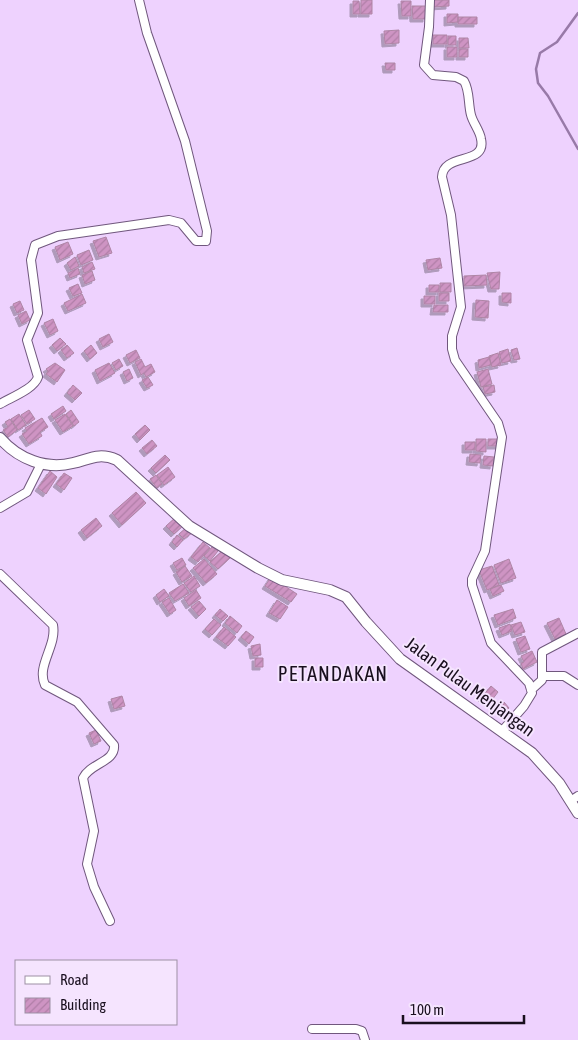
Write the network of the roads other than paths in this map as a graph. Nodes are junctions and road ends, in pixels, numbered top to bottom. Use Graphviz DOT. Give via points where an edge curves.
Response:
graph roads {
  1 [pos="139,0"];
  2 [pos="430,0"];
  3 [pos="0,404"];
  4 [pos="0,438"];
  5 [pos="40,464"];
  6 [pos="0,508"];
  7 [pos="0,574"];
  8 [pos="578,633"];
  9 [pos="543,676"];
  10 [pos="578,685"];
  11 [pos="531,690"];
  12 [pos="503,730"];
  13 [pos="575,798"];
  14 [pos="578,813"];
  15 [pos="110,921"];
  16 [pos="312,1029"];
  17 [pos="365,1040"];
  1 -- 3 [label="street" via="185,141 205,223 206,241 196,241 181,223 169,220 58,236 35,245 32,260 38,313 27,340 38,377 31,386"];
  2 -- 11 [label="street" via="424,65 433,75 464,81 471,116 481,139 480,150 476,154 448,163 442,170 461,307 452,336 452,349 455,360 498,423 502,438 485,551 472,585 491,643"];
  4 -- 5 [label="street, Jalan Pulau Menjangan" via="15,452"];
  5 -- 6 [label="street" via="27,491"];
  5 -- 12 [label="street, Jalan Pulau Menjangan" via="58,466 99,455 117,460 189,526 258,568 282,580 330,590 346,597 400,659"];
  7 -- 15 [label="street" via="53,626 43,668 45,686 77,702 114,744 111,756 95,764 83,778 94,831 87,864"];
  8 -- 9 [label="street" via="542,652"];
  9 -- 10 [label="street" via="564,676"];
  9 -- 11 [label="street"];
  11 -- 12 [label="street" via="529,699"];
  12 -- 13 [label="street, Jalan Pulau Menjangan" via="541,761"];
  13 -- 14 [label="street, Jalan Pulau Menjangan"];
  16 -- 17 [label="street" via="356,1029 362,1031"];
}
